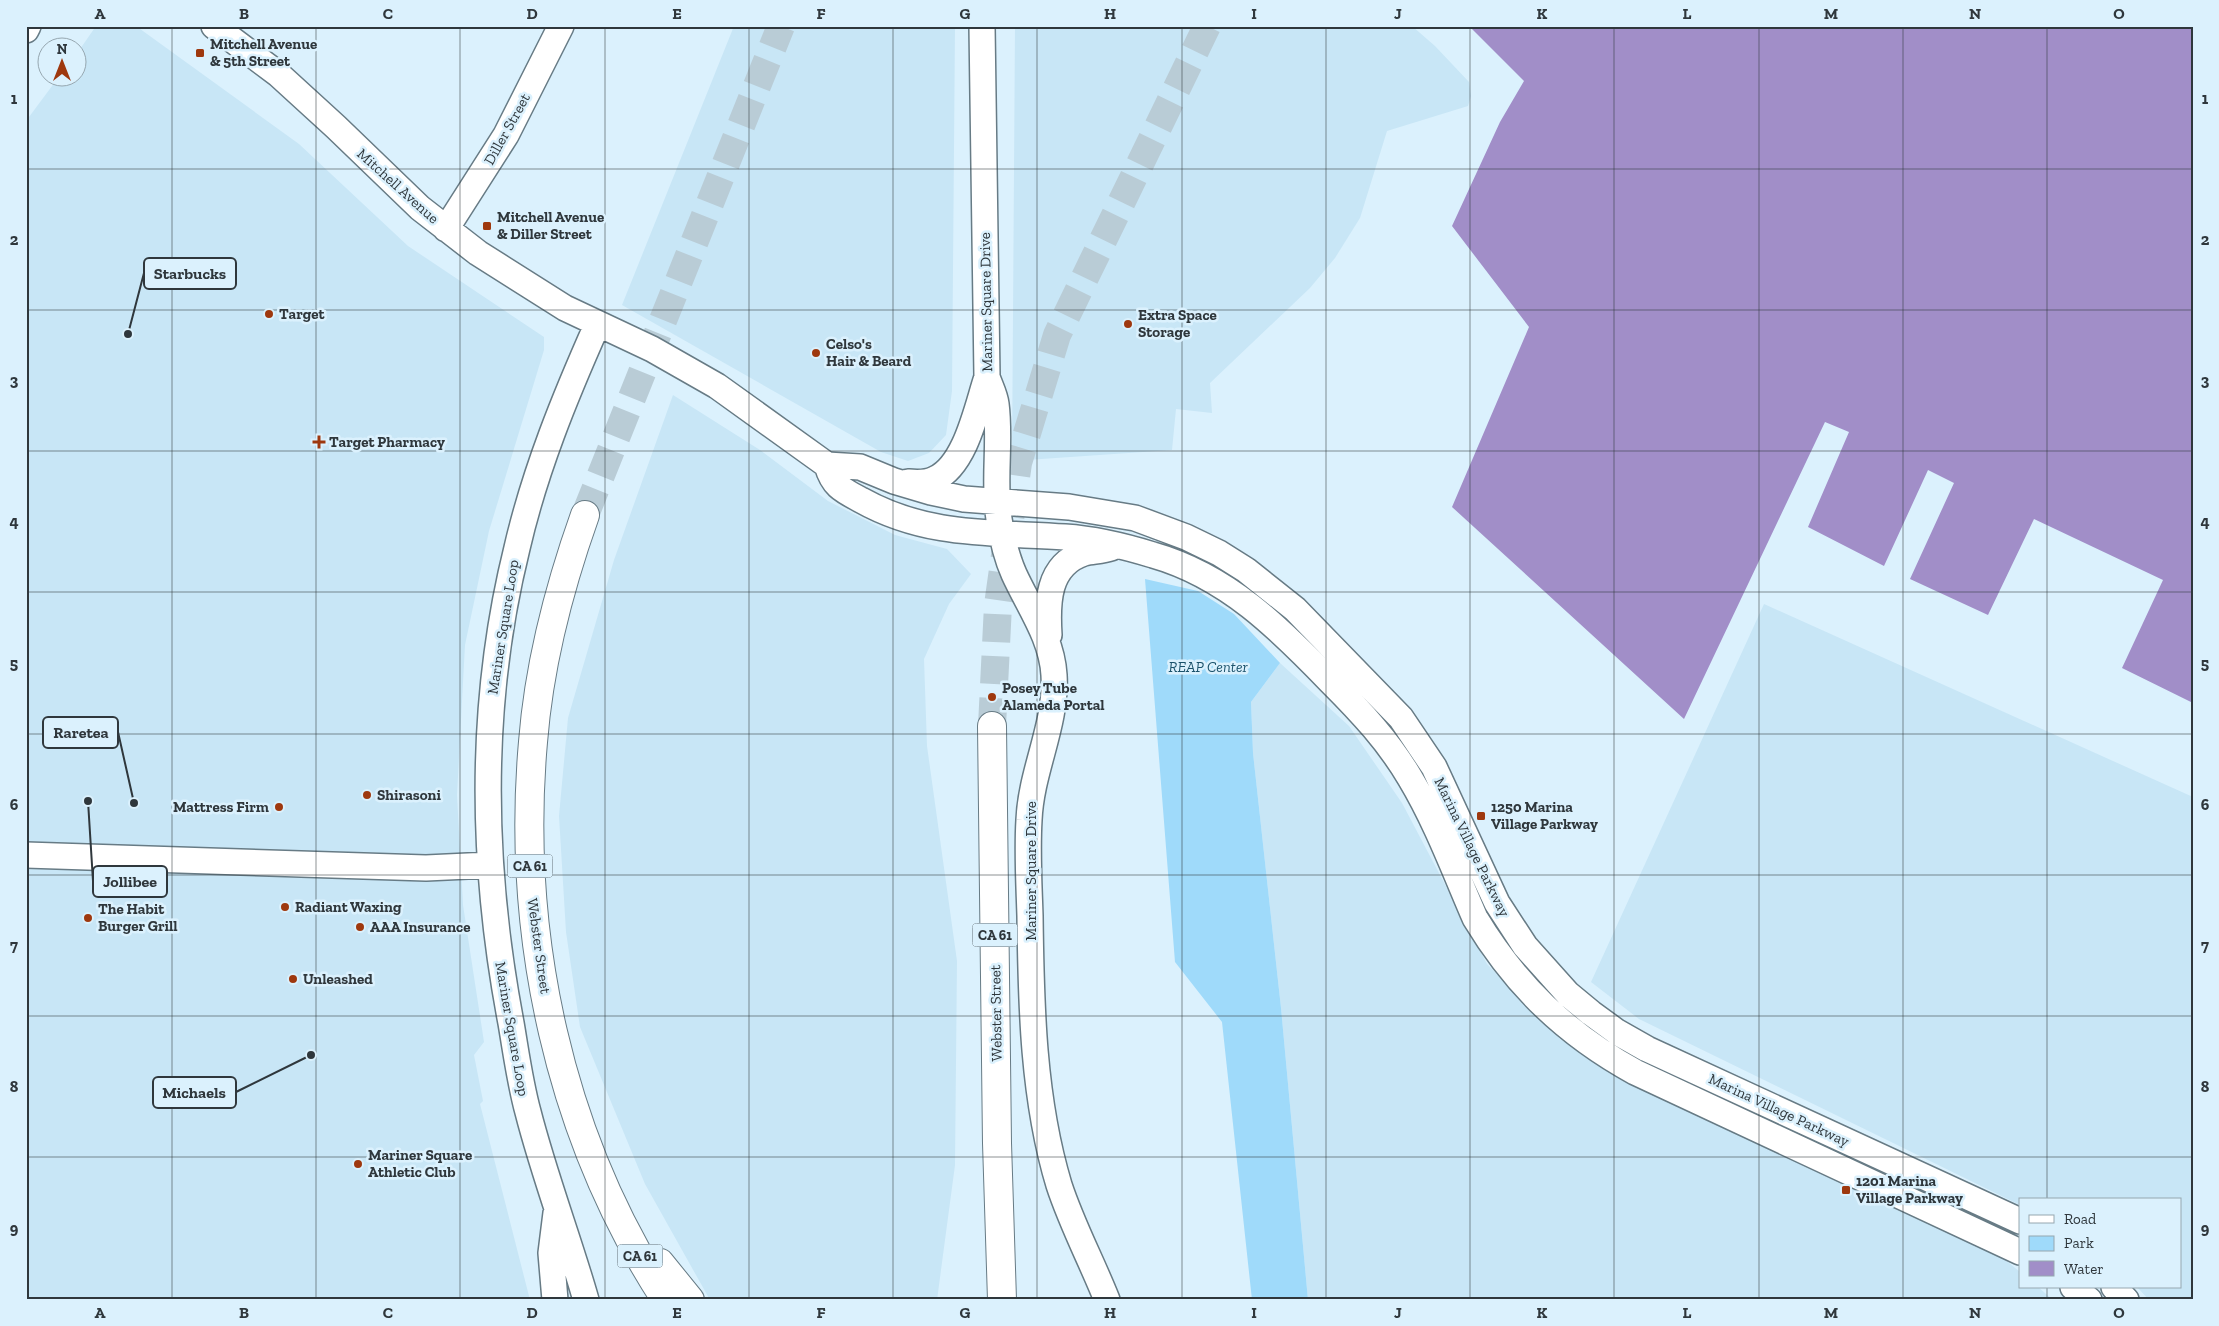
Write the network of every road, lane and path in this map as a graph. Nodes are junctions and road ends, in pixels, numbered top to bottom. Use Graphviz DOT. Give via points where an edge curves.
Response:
graph roads {
  1 [pos="28,26"];
  2 [pos="214,26"];
  3 [pos="561,26"];
  4 [pos="982,26"];
  5 [pos="26,30"];
  6 [pos="446,229"];
  7 [pos="597,325"];
  8 [pos="987,377"];
  9 [pos="827,465"];
  10 [pos="894,481"];
  11 [pos="996,503"];
  12 [pos="586,515"];
  13 [pos="1001,534"];
  14 [pos="1121,546"];
  15 [pos="1050,650"];
  16 [pos="992,726"];
  17 [pos="26,855"];
  18 [pos="489,865"];
  19 [pos="557,1206"];
  20 [pos="616,1210"];
  21 [pos="2019,1221"];
  22 [pos="2019,1252"];
  23 [pos="2074,1288"];
  24 [pos="2115,1288"];
  25 [pos="555,1300"];
  26 [pos="586,1300"];
  27 [pos="666,1300"];
  28 [pos="690,1300"];
  29 [pos="1002,1300"];
  30 [pos="1107,1300"];
  31 [pos="2088,1300"];
  32 [pos="2126,1300"];
  1 -- 5 [label="street"];
  2 -- 6 [label="street, Mitchell Avenue" via="302,95 392,183"];
  3 -- 6 [label="street, Diller Street" via="504,139"];
  4 -- 8 [label="street, Mariner Square Drive"];
  6 -- 7 [label="street, Mitchell Avenue" via="538,292"];
  7 -- 9 [label="street" via="652,349 717,386"];
  7 -- 18 [label="street, Mariner Square Loop" via="565,397 542,462 509,583 495,665 488,748"];
  8 -- 10 [label="street" via="965,444 948,470 935,480 919,483"];
  8 -- 11 [label="street, Mariner Square Drive" via="996,403"];
  9 -- 10 [label="street" via="860,467"];
  9 -- 13 [label="street" via="832,480 851,495 895,516 943,529"];
  10 -- 11 [label="street" via="964,500"];
  11 -- 13 [label="street, Mariner Square Drive"];
  11 -- 21 [label="street, Marina Village Parkway" via="1068,507 1135,518 1186,537 1246,570 1295,609 1401,718 1434,767 1510,925 1546,971 1590,1013 1647,1049"];
  12 -- 20 [label="main road, Webster Street / CA 61" via="559,599 541,685 530,772 530,858 537,946 553,1034 576,1110"];
  13 -- 14 [label="street, Marina Village Parkway" via="1065,537"];
  13 -- 15 [label="street, Mariner Square Drive" via="1014,574"];
  14 -- 15 [label="street" via="1084,553 1061,569 1049,594"];
  14 -- 22 [label="street, Marina Village Parkway" via="1189,567 1254,607 1361,713 1411,779 1488,939 1526,988 1574,1034 1635,1072"];
  15 -- 30 [label="street, Mariner Square Drive" via="1054,673 1051,721 1036,771 1028,821 1032,1012 1043,1113 1053,1163 1068,1211"];
  16 -- 29 [label="main road, Webster Street / CA 61"];
  17 -- 18 [label="street" via="426,868"];
  18 -- 19 [label="street, Mariner Square Loop" via="498,950 520,1076"];
  19 -- 25 [label="street, Mariner Square Loop" via="551,1252"];
  19 -- 26 [label="street, Mariner Square Loop"];
  20 -- 27 [label="main road, Webster Street / CA 61"];
  20 -- 28 [label="main road"];
  23 -- 31 [label="street"];
  24 -- 32 [label="street"];
}
